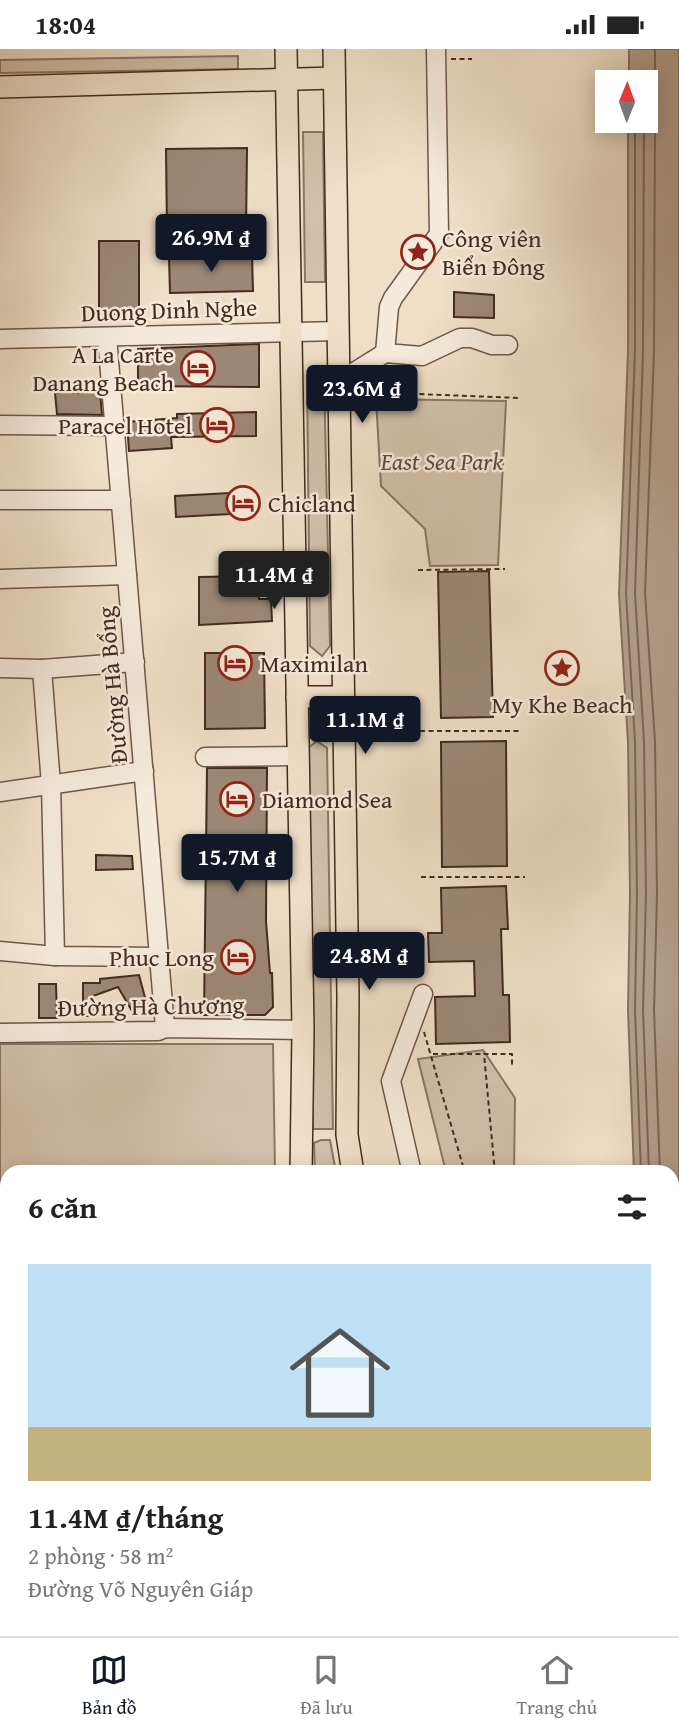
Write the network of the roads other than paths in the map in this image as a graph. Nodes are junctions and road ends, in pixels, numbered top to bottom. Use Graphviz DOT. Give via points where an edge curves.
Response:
graph roads {
  1 [pos="286,49"];
  2 [pos="334,49"];
  3 [pos="436,49"];
  4 [pos="334,78"];
  5 [pos="287,80"];
  6 [pos="0,87"];
  7 [pos="339,331"];
  8 [pos="291,332"];
  9 [pos="107,337"];
  10 [pos="0,339"];
  11 [pos="508,345"];
  12 [pos="384,353"];
  13 [pos="340,381"];
  14 [pos="0,425"];
  15 [pos="115,426"];
  16 [pos="0,500"];
  17 [pos="121,500"];
  18 [pos="127,576"];
  19 [pos="0,579"];
  20 [pos="135,662"];
  21 [pos="0,667"];
  22 [pos="42,669"];
  23 [pos="297,697"];
  24 [pos="343,697"];
  25 [pos="298,756"];
  26 [pos="205,757"];
  27 [pos="144,771"];
  28 [pos="51,785"];
  29 [pos="0,792"];
  30 [pos="0,951"];
  31 [pos="55,956"];
  32 [pos="159,957"];
  33 [pos="420,1001"];
  34 [pos="303,1030"];
  35 [pos="0,1033"];
  36 [pos="161,1033"];
  37 [pos="301,1165"];
  38 [pos="352,1165"];
  39 [pos="410,1165"];
  1 -- 5 [label="main road"];
  2 -- 4 [label="main road"];
  3 -- 12 [label="street" via="439,234 393,298"];
  4 -- 5 [label="main road"];
  4 -- 7 [label="main road"];
  5 -- 6 [label="main road"];
  5 -- 8 [label="main road"];
  7 -- 8 [label="street, Duong Dinh Nghe"];
  7 -- 13 [label="main road"];
  8 -- 9 [label="street, Duong Dinh Nghe"];
  8 -- 23 [label="main road"];
  9 -- 10 [label="street, Duong Dinh Nghe"];
  9 -- 15 [label="street, Đường Hà Bổng"];
  11 -- 12 [label="street" via="460,338 422,356"];
  12 -- 13 [label="street"];
  13 -- 24 [label="main road"];
  14 -- 15 [label="street"];
  15 -- 17 [label="street, Đường Hà Bổng"];
  16 -- 17 [label="street"];
  17 -- 18 [label="street, Đường Hà Bổng"];
  18 -- 19 [label="street"];
  18 -- 20 [label="street, Đường Hà Bổng"];
  20 -- 22 [label="street"];
  20 -- 27 [label="street, Đường Hà Bổng"];
  21 -- 22 [label="street"];
  22 -- 28 [label="street"];
  23 -- 24 [label="main road"];
  23 -- 25 [label="main road"];
  24 -- 38 [label="main road" via="347,1135"];
  25 -- 26 [label="street"];
  25 -- 34 [label="main road"];
  27 -- 28 [label="street"];
  27 -- 32 [label="street, Đường Hà Bổng"];
  28 -- 29 [label="street"];
  28 -- 31 [label="street"];
  30 -- 31 [label="street"];
  31 -- 32 [label="street"];
  32 -- 36 [label="street, Đường Hà Bổng"];
  33 -- 39 [label="street" via="391,1081"];
  34 -- 36 [label="street, Đường Hà Chương"];
  34 -- 37 [label="main road"];
  35 -- 36 [label="street, Đường Hà Chương"];
}
